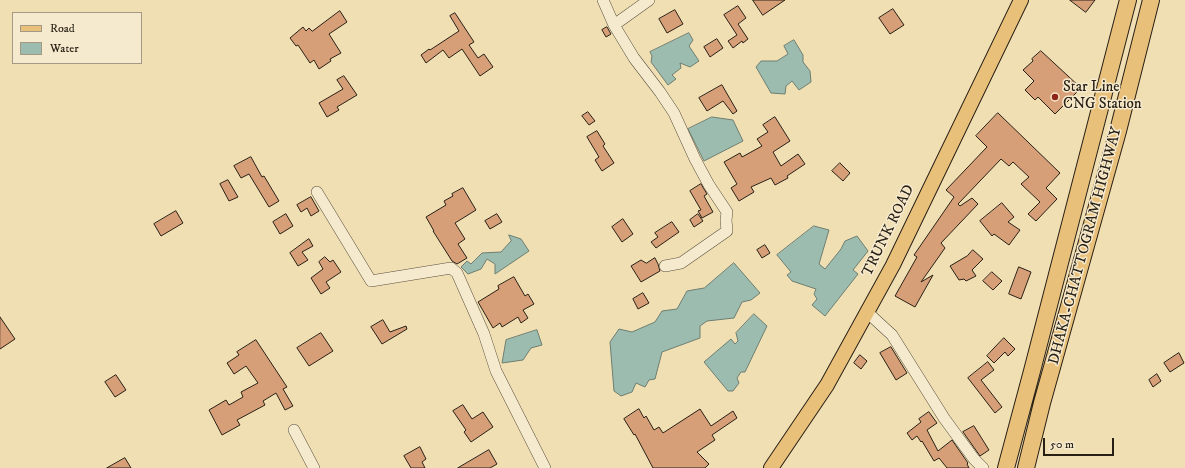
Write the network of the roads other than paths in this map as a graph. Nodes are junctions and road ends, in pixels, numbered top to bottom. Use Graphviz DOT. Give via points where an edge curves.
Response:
graph roads {
  1 [pos="603,0"];
  2 [pos="649,0"];
  3 [pos="1021,0"];
  4 [pos="1128,0"];
  5 [pos="1151,0"];
  6 [pos="614,25"];
  7 [pos="317,192"];
  8 [pos="665,266"];
  9 [pos="867,312"];
  10 [pos="294,430"];
  11 [pos="314,468"];
  12 [pos="545,468"];
  13 [pos="771,468"];
  14 [pos="983,468"];
  15 [pos="1006,468"];
  16 [pos="1026,468"];
  1 -- 6 [label="street"];
  2 -- 6 [label="street"];
  3 -- 9 [label="main road, TRUNK ROAD" via="893,265"];
  4 -- 15 [label="highway, DHAKA-CHATTOGRAM HIGHWAY"];
  5 -- 16 [label="highway, DHAKA-CHATTOGRAM HIGHWAY"];
  6 -- 8 [label="street" via="634,58 674,113 698,165 726,212 727,231 681,263"];
  7 -- 12 [label="street" via="371,281 451,268 457,273 484,334 496,371"];
  9 -- 13 [label="main road, TRUNK ROAD" via="827,385"];
  9 -- 14 [label="street" via="892,335 944,418"];
  10 -- 11 [label="street"];
}
